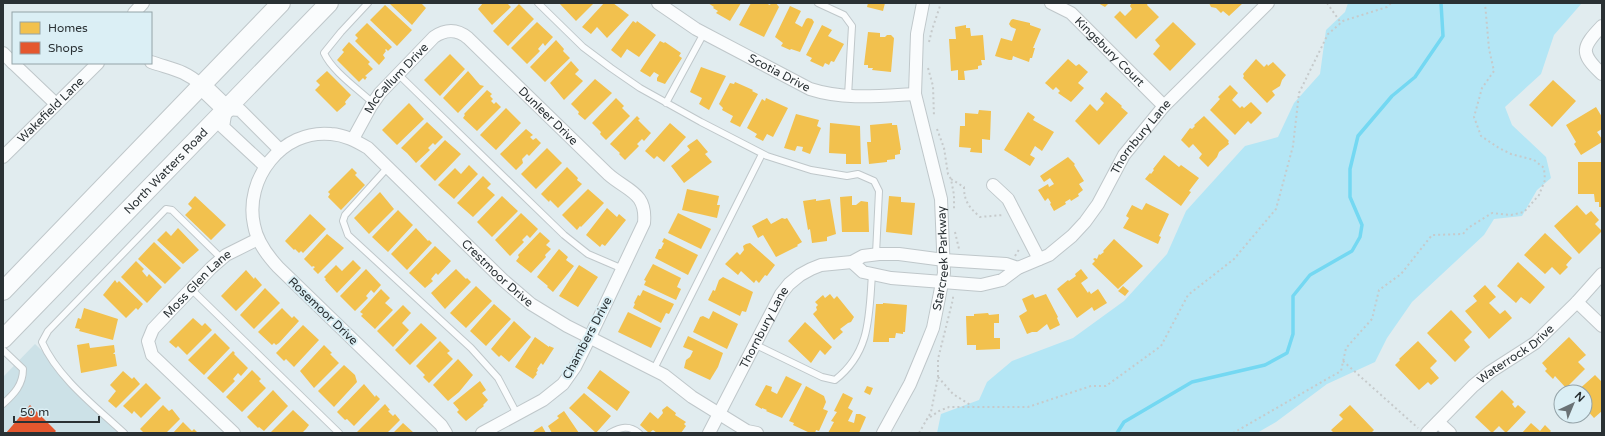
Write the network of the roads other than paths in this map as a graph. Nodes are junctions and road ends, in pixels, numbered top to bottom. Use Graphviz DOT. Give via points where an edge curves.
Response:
graph roads {
  1 [pos="143,3"];
  2 [pos="281,3"];
  3 [pos="329,3"];
  4 [pos="368,3"];
  5 [pos="538,3"];
  6 [pos="658,3"];
  7 [pos="818,3"];
  8 [pos="923,3"];
  9 [pos="1051,3"];
  10 [pos="1268,3"];
  11 [pos="135,12"];
  12 [pos="1602,26"];
  13 [pos="451,30"];
  14 [pos="704,33"];
  15 [pos="3,53"];
  16 [pos="12,62"];
  17 [pos="152,62"];
  18 [pos="14,64"];
  19 [pos="97,64"];
  20 [pos="398,74"];
  21 [pos="1602,74"];
  22 [pos="201,85"];
  23 [pos="915,94"];
  24 [pos="848,96"];
  25 [pos="373,103"];
  26 [pos="666,103"];
  27 [pos="56,104"];
  28 [pos="1164,106"];
  29 [pos="226,109"];
  30 [pos="353,139"];
  31 [pos="280,150"];
  32 [pos="762,154"];
  33 [pos="3,157"];
  34 [pos="265,166"];
  35 [pos="388,167"];
  36 [pos="993,186"];
  37 [pos="643,204"];
  38 [pos="258,239"];
  39 [pos="876,254"];
  40 [pos="222,259"];
  41 [pos="1039,259"];
  42 [pos="949,261"];
  43 [pos="852,262"];
  44 [pos="1016,263"];
  45 [pos="623,269"];
  46 [pos="872,274"];
  47 [pos="1602,274"];
  48 [pos="947,282"];
  49 [pos="191,289"];
  50 [pos="3,291"];
  51 [pos="1577,302"];
  52 [pos="1602,326"];
  53 [pos="590,338"];
  54 [pos="3,339"];
  55 [pos="754,344"];
  56 [pos="3,350"];
  57 [pos="654,369"];
  58 [pos="3,404"];
  59 [pos="517,414"];
  60 [pos="719,414"];
  61 [pos="1438,422"];
  62 [pos="751,432"];
  63 [pos="124,433"];
  64 [pos="234,433"];
  65 [pos="339,433"];
  66 [pos="446,433"];
  67 [pos="482,433"];
  68 [pos="610,433"];
  69 [pos="639,433"];
  70 [pos="709,433"];
  71 [pos="883,433"];
  72 [pos="1427,433"];
  73 [pos="1450,433"];
  1 -- 11 [label="street"];
  2 -- 22 [label="main road"];
  3 -- 29 [label="main road, North Watters Road"];
  4 -- 25 [label="lane" via="324,52 327,60"];
  5 -- 26 [label="lane" via="583,47 640,88"];
  6 -- 14 [label="street, Scotia Drive"];
  7 -- 24 [label="lane" via="844,15 852,26"];
  8 -- 23 [label="street, Starcreek Parkway" via="917,34"];
  9 -- 28 [label="street, Kingsbury Court" via="1071,13"];
  10 -- 28 [label="street, Thornbury Lane"];
  12 -- 21 [label="street" via="1588,41 1586,51 1590,63"];
  13 -- 20 [label="street, McCallum Drive" via="434,36"];
  13 -- 37 [label="street, Dunleer Drive" via="468,38 608,174 618,183 631,189"];
  14 -- 24 [label="street, Scotia Drive" via="810,89 825,94"];
  14 -- 26 [label="lane"];
  15 -- 16 [label="street"];
  17 -- 22 [label="street" via="181,71"];
  18 -- 27 [label="street"];
  19 -- 27 [label="street, Wakefield Lane"];
  20 -- 25 [label="street, McCallum Drive"];
  20 -- 45 [label="lane" via="564,235 588,254"];
  22 -- 29 [label="main road"];
  22 -- 50 [label="main road"];
  23 -- 24 [label="street, Scotia Drive"];
  23 -- 42 [label="street, Starcreek Parkway" via="941,199"];
  25 -- 30 [label="street, McCallum Drive"];
  26 -- 32 [label="lane"];
  27 -- 33 [label="street, Wakefield Lane"];
  28 -- 41 [label="street, Thornbury Lane" via="1124,155 1086,222 1049,255"];
  29 -- 31 [label="street" via="240,110"];
  29 -- 34 [label="street" via="223,126"];
  29 -- 54 [label="main road, North Watters Road"];
  30 -- 31 [label="street, Crestmoor Drive" via="318,134 298,139"];
  30 -- 35 [label="street, Crestmoor Drive" via="368,148"];
  31 -- 34 [label="street, Crestmoor Drive"];
  32 -- 39 [label="lane" via="811,170 846,176 858,174 874,181 878,191"];
  32 -- 57 [label="lane"];
  34 -- 38 [label="street, Rosemoor Drive" via="254,192 252,214"];
  35 -- 53 [label="street, Crestmoor Drive" via="516,292 548,316"];
  35 -- 59 [label="lane" via="344,215 342,221 348,235 471,348 498,378"];
  36 -- 41 [label="street" via="1008,199"];
  37 -- 45 [label="street, Chambers Drive" via="644,224"];
  38 -- 40 [label="street, Moss Glen Lane" via="239,247"];
  38 -- 66 [label="street, Rosemoor Drive" via="266,254 278,267 442,425"];
  39 -- 42 [label="street, Thornbury Lane" via="899,254"];
  39 -- 43 [label="street, Thornbury Lane" via="863,256"];
  40 -- 49 [label="street, Moss Glen Lane"];
  40 -- 63 [label="lane" via="172,210 166,209 48,331 42,342 46,352 70,383"];
  41 -- 44 [label="street, Thornbury Lane"];
  42 -- 44 [label="street, Thornbury Lane"];
  42 -- 48 [label="street, Starcreek Parkway" via="944,273"];
  43 -- 46 [label="street, Thornbury Lane" via="863,272"];
  43 -- 55 [label="street, Thornbury Lane" via="822,265 800,275 789,284 780,294"];
  44 -- 48 [label="street, Thornbury Lane" via="1002,280 993,283 981,285"];
  45 -- 53 [label="street, Chambers Drive"];
  46 -- 48 [label="street, Thornbury Lane"];
  46 -- 55 [label="lane" via="868,320 859,353 844,373 835,380 822,377"];
  47 -- 51 [label="street, Waterrock Drive"];
  48 -- 71 [label="street, Starcreek Parkway" via="933,328 910,384"];
  49 -- 64 [label="street, Moss Glen Lane" via="153,329 148,341 152,354"];
  49 -- 65 [label="lane"];
  51 -- 52 [label="street"];
  51 -- 61 [label="street, Waterrock Drive" via="1536,342 1472,386"];
  53 -- 57 [label="street, Crestmoor Drive"];
  53 -- 59 [label="street, Chambers Drive" via="563,384 543,400"];
  55 -- 60 [label="street, Thornbury Lane"];
  56 -- 58 [label="lane" via="23,370 21,385"];
  57 -- 60 [label="street, Crestmoor Drive"];
  59 -- 67 [label="street, Chambers Drive"];
  60 -- 62 [label="street, Crestmoor Drive"];
  60 -- 70 [label="street, Thornbury Lane"];
  61 -- 72 [label="street, Waterrock Drive"];
  61 -- 73 [label="street"];
  68 -- 69 [label="lane" via="623,427 633,428"];
}
